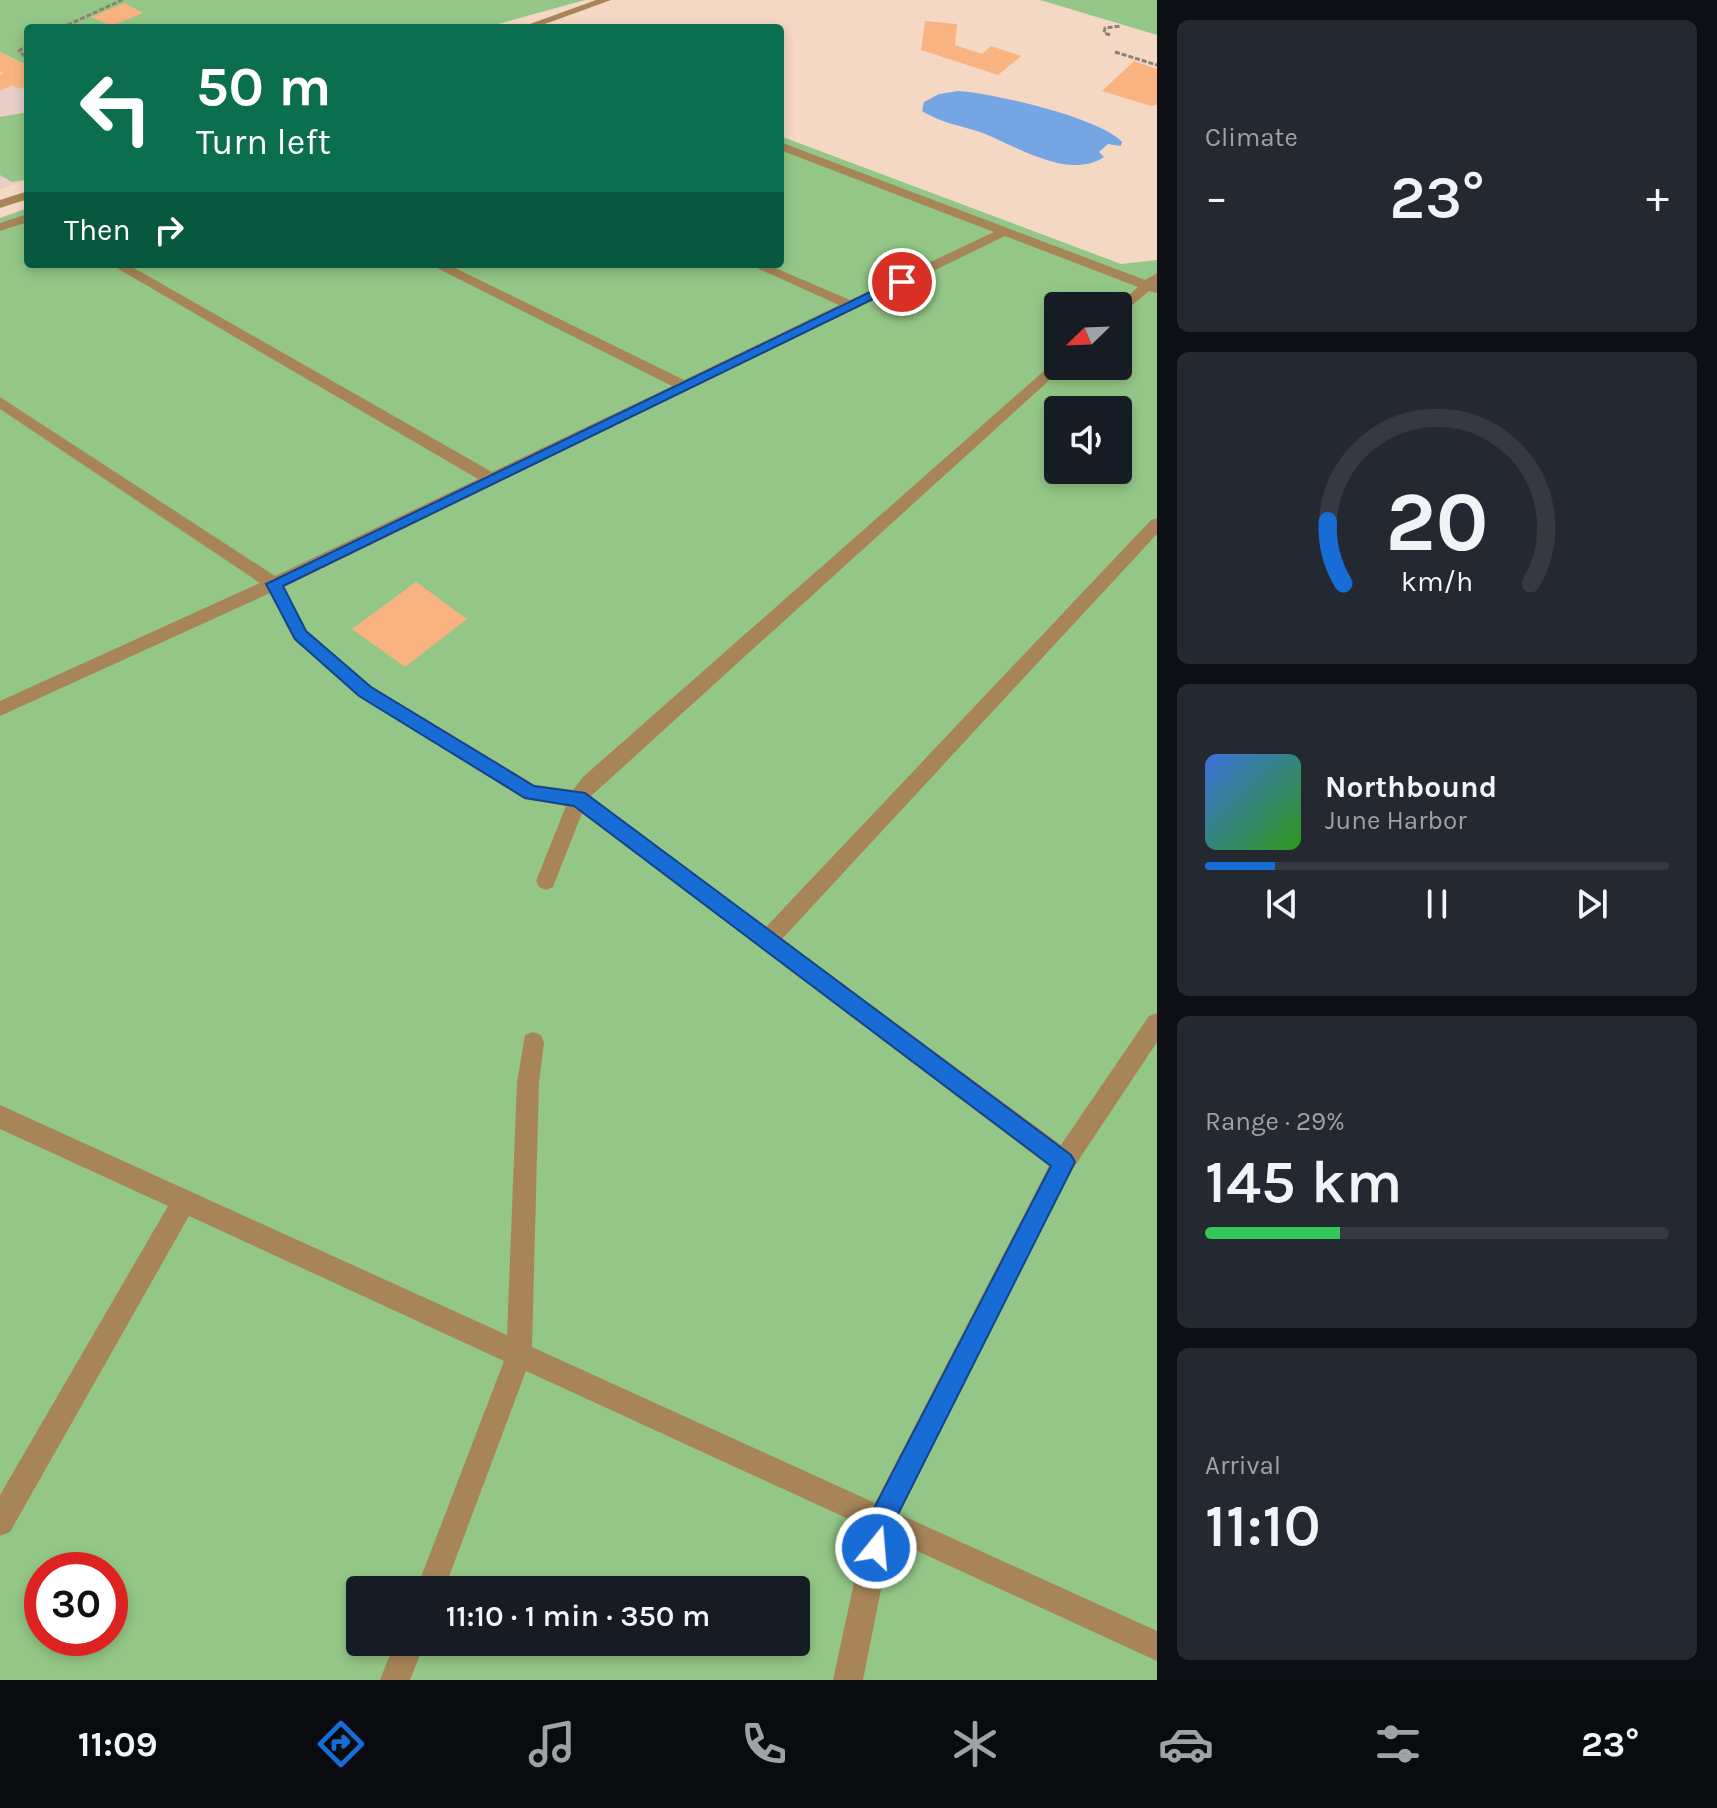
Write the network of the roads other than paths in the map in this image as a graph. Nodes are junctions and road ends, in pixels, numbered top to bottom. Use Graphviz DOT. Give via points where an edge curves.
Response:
graph roads {
  1 [pos="606,0"];
  2 [pos="536,24"];
  3 [pos="784,148"];
  4 [pos="24,196"];
  5 [pos="0,204"];
  6 [pos="24,219"];
  7 [pos="0,227"];
  8 [pos="1005,231"];
  9 [pos="124,268"];
  10 [pos="444,268"];
  11 [pos="764,268"];
  12 [pos="1154,283"];
  13 [pos="1132,301"];
  14 [pos="850,305"];
  15 [pos="1044,378"];
  16 [pos="684,386"];
  17 [pos="0,402"];
  18 [pos="491,479"];
  19 [pos="1157,524"];
  20 [pos="274,584"];
  21 [pos="2,705"];
  22 [pos="578,799"];
  23 [pos="546,881"];
  24 [pos="767,940"];
  25 [pos="1157,1023"];
  26 [pos="533,1043"];
  27 [pos="0,1117"];
  28 [pos="1064,1162"];
  29 [pos="184,1202"];
  30 [pos="519,1355"];
  31 [pos="881,1521"];
  32 [pos="0,1522"];
  33 [pos="435,1576"];
  34 [pos="1157,1646"];
  35 [pos="404,1656"];
  36 [pos="395,1680"];
  37 [pos="848,1680"];
  1 -- 2 [label="street"];
  3 -- 8 [label="street"];
  4 -- 5 [label="street"];
  6 -- 7 [label="street"];
  8 -- 12 [label="street"];
  8 -- 14 [label="street"];
  9 -- 18 [label="street"];
  10 -- 16 [label="street"];
  11 -- 14 [label="street"];
  12 -- 13 [label="street"];
  14 -- 16 [label="street"];
  15 -- 22 [label="street"];
  16 -- 18 [label="street"];
  17 -- 20 [label="street"];
  18 -- 20 [label="street"];
  19 -- 24 [label="street"];
  20 -- 21 [label="street"];
  20 -- 22 [label="street" via="300,635 365,691 531,793"];
  22 -- 23 [label="street"];
  22 -- 24 [label="street"];
  24 -- 28 [label="street"];
  25 -- 28 [label="street"];
  26 -- 30 [label="street"];
  27 -- 29 [label="street"];
  28 -- 31 [label="street"];
  29 -- 30 [label="street"];
  29 -- 32 [label="street"];
  30 -- 31 [label="street"];
  30 -- 33 [label="street"];
  31 -- 34 [label="street"];
  31 -- 37 [label="street"];
  35 -- 36 [label="street"];
}
